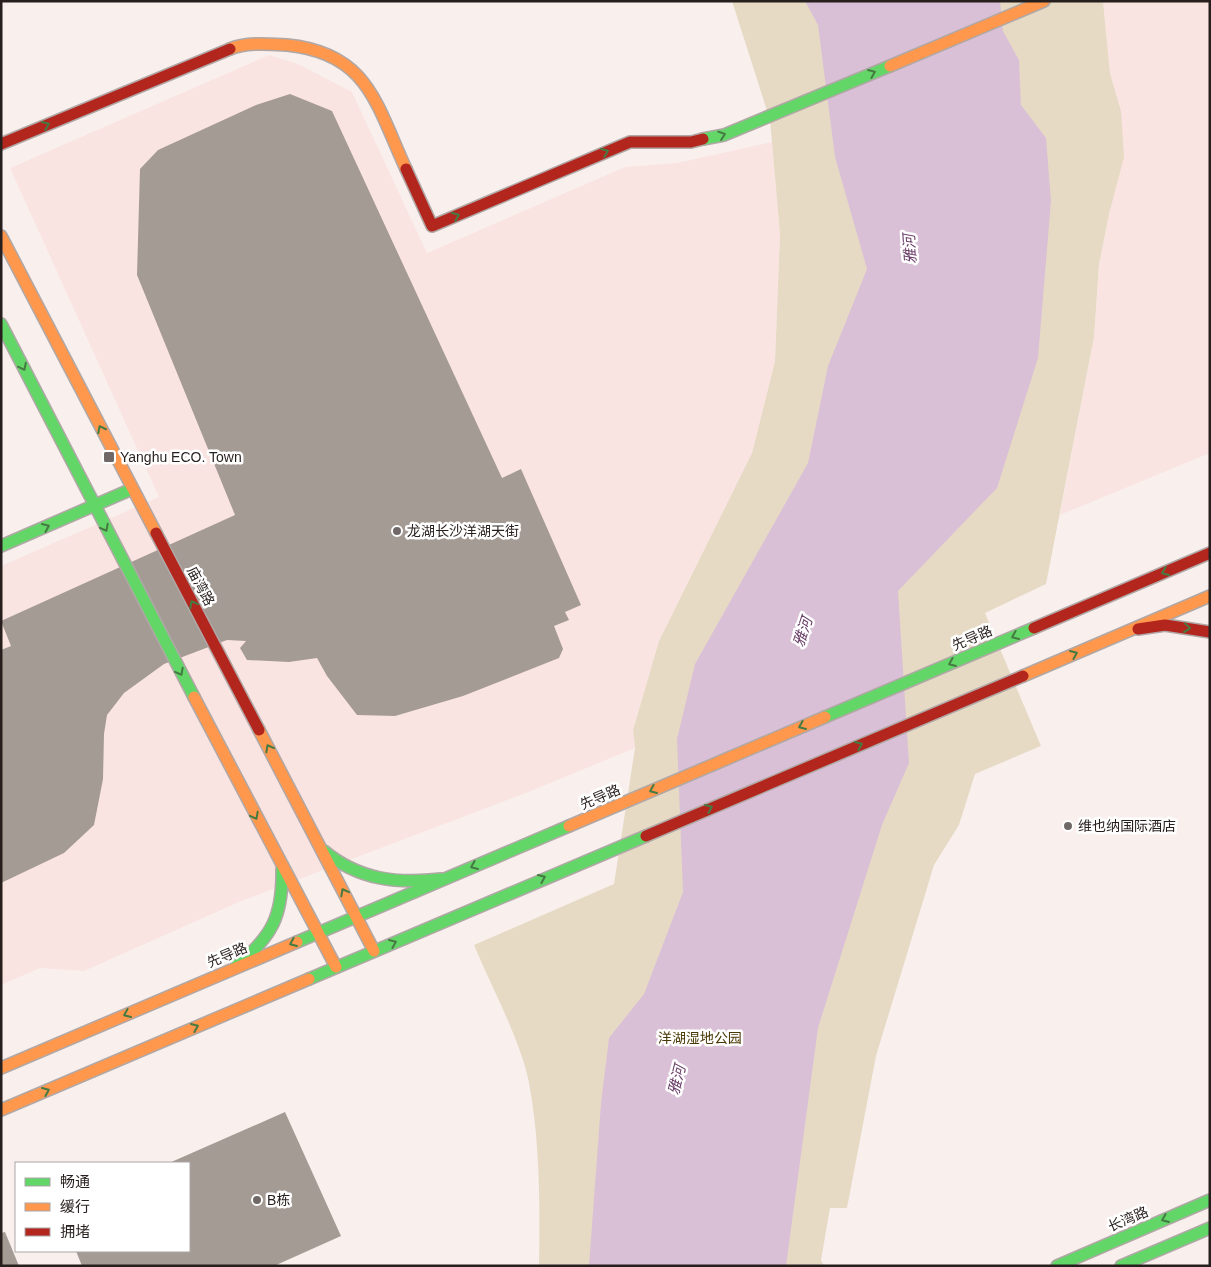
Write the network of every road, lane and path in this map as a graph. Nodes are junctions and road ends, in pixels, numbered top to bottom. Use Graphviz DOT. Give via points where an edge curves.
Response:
graph roads {
  1 [pos="1013,1"];
  2 [pos="1044,1"];
  3 [pos="932,35"];
  4 [pos="841,73"];
  5 [pos="695,129"];
  6 [pos="634,130"];
  7 [pos="1,133"];
  8 [pos="1,144"];
  9 [pos="1,236"];
  10 [pos="1,324"];
  11 [pos="102,487"];
  12 [pos="132,489"];
  13 [pos="83,496"];
  14 [pos="93,506"];
  15 [pos="1,546"];
  16 [pos="1208,553"];
  17 [pos="1210,596"];
  18 [pos="1130,630"];
  19 [pos="1210,632"];
  20 [pos="321,848"];
  21 [pos="281,865"];
  22 [pos="445,878"];
  23 [pos="356,915"];
  24 [pos="317,932"];
  25 [pos="374,951"];
  26 [pos="336,967"];
  27 [pos="230,970"];
  28 [pos="1,1068"];
  29 [pos="1,1110"];
  30 [pos="1210,1200"];
  31 [pos="1210,1228"];
  32 [pos="1057,1266"];
  33 [pos="1121,1266"];
  1 -- 3 [label="main road"];
  8 -- 2 [label="main road, one-way" via="235,47 266,43 300,46 330,56 354,70 374,101 432,226 618,146 642,140 710,139 731,132"];
  4 -- 5 [label="main road" via="720,123"];
  6 -- 7 [label="main road" via="436,214 382,96 362,63 304,39 268,35 233,38"];
  12 -- 9 [label="main road, 庙湾路, one-way" via="122,478"];
  10 -- 13 [label="main road, one-way"];
  11 -- 13 [label="main road"];
  12 -- 14 [label="main road"];
  20 -- 12 [label="main road, 庙湾路, one-way"];
  13 -- 14 [label="main road"];
  15 -- 14 [label="main road, one-way"];
  14 -- 21 [label="main road, one-way"];
  16 -- 22 [label="main road, 先导路, one-way"];
  17 -- 18 [label="main road"];
  18 -- 19 [label="main road, one-way" via="1164,625"];
  25 -- 18 [label="main road, one-way"];
  20 -- 22 [label="main road" via="335,861 371,878 408,882"];
  23 -- 20 [label="main road, 庙湾路, one-way"];
  21 -- 24 [label="main road"];
  21 -- 27 [label="main road" via="282,902 270,934 246,959"];
  22 -- 23 [label="main road, 先导路"];
  23 -- 24 [label="main road, 先导路"];
  23 -- 25 [label="main road, 庙湾路"];
  24 -- 26 [label="main road"];
  24 -- 27 [label="main road, 先导路, one-way"];
  25 -- 26 [label="main road"];
  29 -- 26 [label="main road, one-way"];
  27 -- 28 [label="main road, 先导路, one-way"];
  30 -- 32 [label="main road, 长湾路, one-way"];
  31 -- 33 [label="main road"];
}
